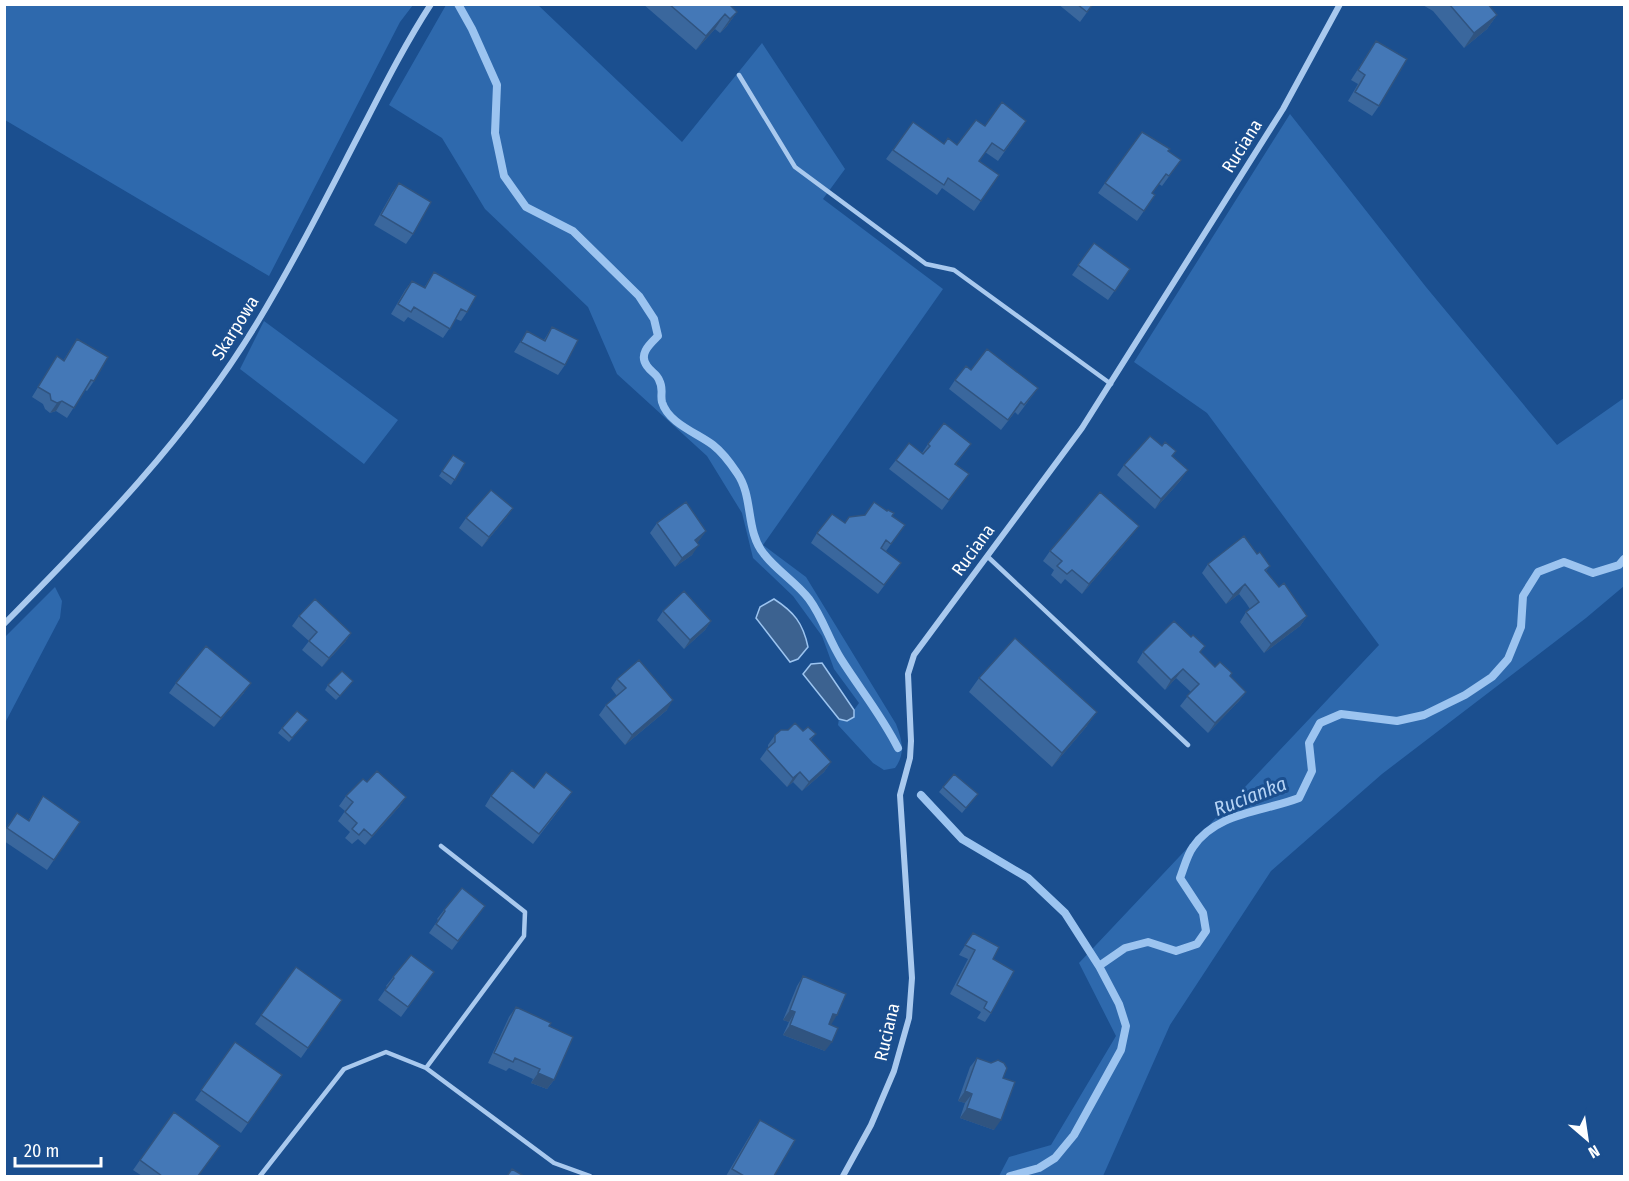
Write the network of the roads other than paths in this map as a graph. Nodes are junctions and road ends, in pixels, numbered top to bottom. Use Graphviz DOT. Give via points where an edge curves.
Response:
graph roads {
  1 [pos="431,4"];
  2 [pos="1340,4"];
  3 [pos="739,75"];
  4 [pos="1111,384"];
  5 [pos="987,556"];
  6 [pos="4,624"];
  7 [pos="1188,745"];
  8 [pos="441,846"];
  9 [pos="426,1068"];
  10 [pos="260,1176"];
  11 [pos="590,1176"];
  12 [pos="843,1176"];
  1 -- 6 [label="street, Skarpowa" via="392,70 290,267 219,381 130,494"];
  2 -- 4 [label="street, Ruciana" via="1283,109"];
  3 -- 4 [label="lane" via="795,167 926,264 954,270"];
  4 -- 5 [label="street, Ruciana"];
  5 -- 7 [label="lane"];
  5 -- 12 [label="street, Ruciana" via="914,655 908,674 910,758 900,795 912,978 909,1018 894,1071"];
  8 -- 9 [label="lane" via="525,912 524,936"];
  9 -- 10 [label="lane" via="386,1052 344,1069"];
  9 -- 11 [label="lane" via="554,1163"];
}
